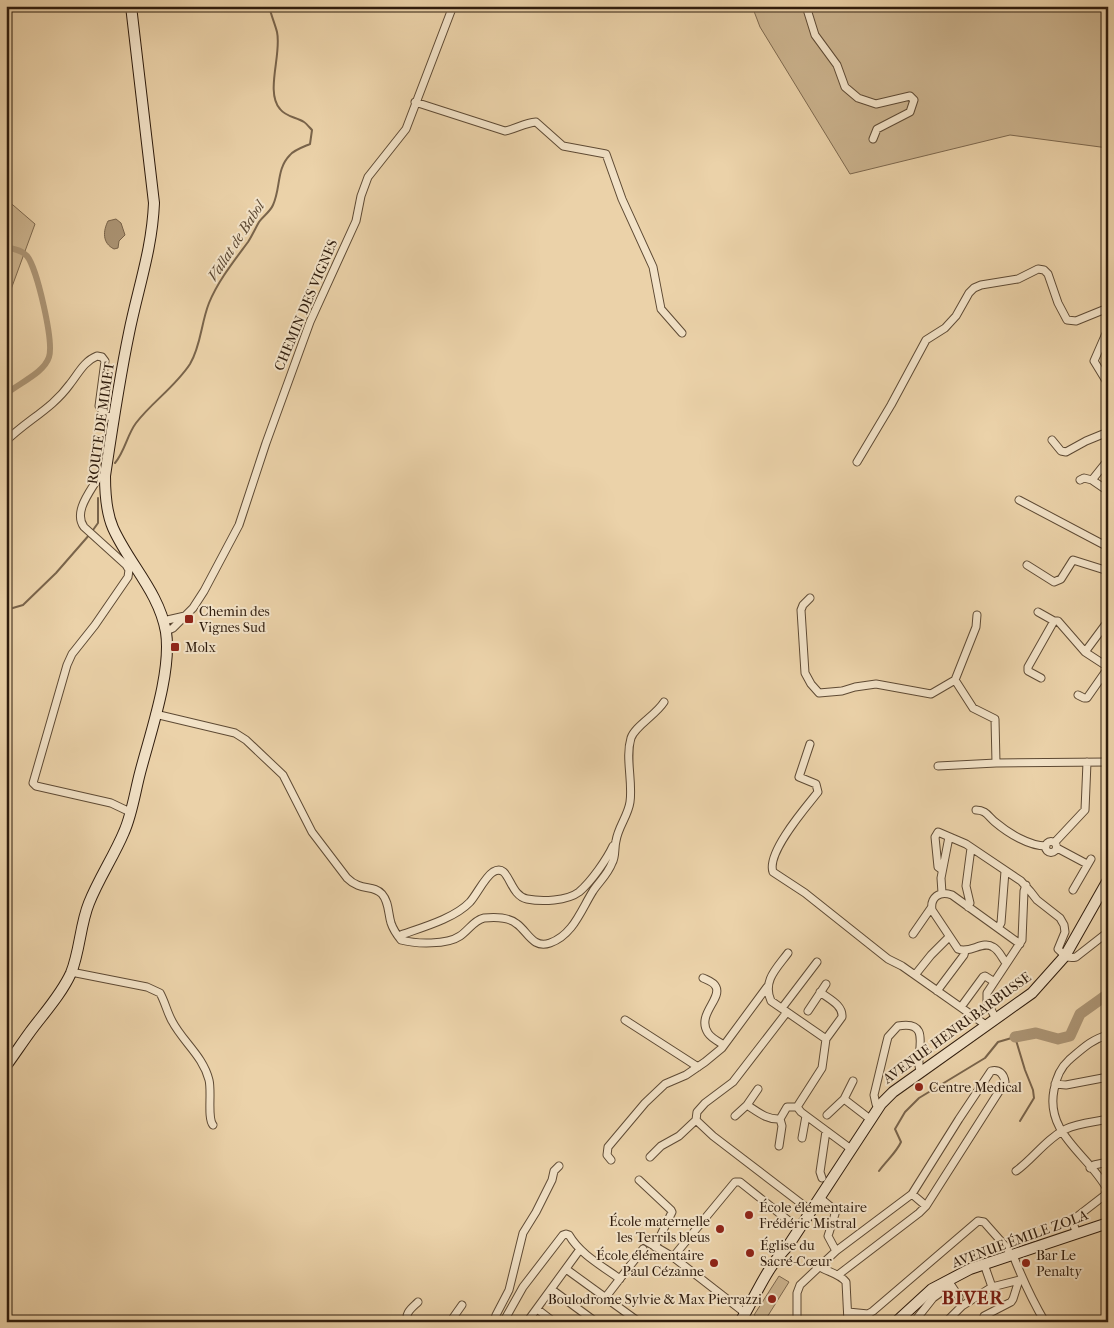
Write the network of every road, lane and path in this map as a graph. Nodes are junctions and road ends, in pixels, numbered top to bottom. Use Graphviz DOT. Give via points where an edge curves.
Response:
graph roads {
  1 [pos="131,6"];
  2 [pos="453,6"];
  3 [pos="806,6"];
  4 [pos="415,102"];
  5 [pos="872,139"];
  6 [pos="1108,308"];
  7 [pos="1108,329"];
  8 [pos="682,333"];
  9 [pos="1108,384"];
  10 [pos="114,418"];
  11 [pos="1108,432"];
  12 [pos="1052,440"];
  13 [pos="6,441"];
  14 [pos="1108,460"];
  15 [pos="857,462"];
  16 [pos="105,476"];
  17 [pos="1080,480"];
  18 [pos="1092,480"];
  19 [pos="1108,491"];
  20 [pos="1019,500"];
  21 [pos="1108,547"];
  22 [pos="1027,565"];
  23 [pos="1108,571"];
  24 [pos="810,598"];
  25 [pos="1038,612"];
  26 [pos="977,615"];
  27 [pos="1056,621"];
  28 [pos="1108,621"];
  29 [pos="165,626"];
  30 [pos="1085,652"];
  31 [pos="1108,668"];
  32 [pos="1041,678"];
  33 [pos="955,680"];
  34 [pos="1078,694"];
  35 [pos="664,702"];
  36 [pos="155,714"];
  37 [pos="810,744"];
  38 [pos="1087,762"];
  39 [pos="1108,762"];
  40 [pos="996,763"];
  41 [pos="938,766"];
  42 [pos="976,810"];
  43 [pos="130,812"];
  44 [pos="949,837"];
  45 [pos="616,840"];
  46 [pos="1056,845"];
  47 [pos="971,848"];
  48 [pos="942,870"];
  49 [pos="1005,871"];
  50 [pos="1108,880"];
  51 [pos="1026,885"];
  52 [pos="1073,890"];
  53 [pos="942,893"];
  54 [pos="968,907"];
  55 [pos="931,908"];
  56 [pos="998,928"];
  57 [pos="1108,932"];
  58 [pos="913,934"];
  59 [pos="398,936"];
  60 [pos="949,938"];
  61 [pos="1020,944"];
  62 [pos="965,951"];
  63 [pos="788,953"];
  64 [pos="1065,956"];
  65 [pos="817,962"];
  66 [pos="1006,963"];
  67 [pos="71,972"];
  68 [pos="915,975"];
  69 [pos="703,978"];
  70 [pos="993,981"];
  71 [pos="826,984"];
  72 [pos="767,988"];
  73 [pos="937,991"];
  74 [pos="820,992"];
  75 [pos="961,1007"];
  76 [pos="784,1010"];
  77 [pos="808,1011"];
  78 [pos="996,1019"];
  79 [pos="625,1020"];
  80 [pos="985,1026"];
  81 [pos="1108,1035"];
  82 [pos="826,1039"];
  83 [pos="724,1045"];
  84 [pos="6,1066"];
  85 [pos="698,1067"];
  86 [pos="921,1072"];
  87 [pos="1108,1076"];
  88 [pos="853,1080"];
  89 [pos="1055,1084"];
  90 [pos="758,1089"];
  91 [pos="844,1099"];
  92 [pos="747,1104"];
  93 [pos="797,1107"];
  94 [pos="878,1107"];
  95 [pos="827,1114"];
  96 [pos="735,1116"];
  97 [pos="806,1116"];
  98 [pos="780,1119"];
  99 [pos="870,1119"];
  100 [pos="1108,1119"];
  101 [pos="696,1120"];
  102 [pos="213,1125"];
  103 [pos="826,1131"];
  104 [pos="1062,1132"];
  105 [pos="802,1138"];
  106 [pos="779,1146"];
  107 [pos="851,1149"];
  108 [pos="650,1157"];
  109 [pos="611,1160"];
  110 [pos="1108,1162"];
  111 [pos="558,1166"];
  112 [pos="1090,1168"];
  113 [pos="1016,1172"];
  114 [pos="822,1178"];
  115 [pos="639,1180"];
  116 [pos="912,1194"];
  117 [pos="820,1198"];
  118 [pos="926,1206"];
  119 [pos="811,1211"];
  120 [pos="1108,1223"];
  121 [pos="799,1229"];
  122 [pos="1076,1234"];
  123 [pos="644,1240"];
  124 [pos="655,1247"];
  125 [pos="643,1249"];
  126 [pos="582,1251"];
  127 [pos="836,1251"];
  128 [pos="1012,1255"];
  129 [pos="674,1257"];
  130 [pos="984,1264"];
  131 [pos="820,1267"];
  132 [pos="566,1269"];
  133 [pos="838,1275"];
  134 [pos="620,1279"];
  135 [pos="1021,1280"];
  136 [pos="950,1282"];
  137 [pos="992,1287"];
  138 [pos="551,1289"];
  139 [pos="959,1297"];
  140 [pos="605,1298"];
  141 [pos="418,1302"];
  142 [pos="462,1305"];
  143 [pos="537,1309"];
  144 [pos="747,1309"];
  145 [pos="848,1312"];
  146 [pos="984,1316"];
  147 [pos="505,1321"];
  148 [pos="408,1322"];
  149 [pos="450,1322"];
  150 [pos="494,1322"];
  151 [pos="527,1322"];
  152 [pos="554,1322"];
  153 [pos="596,1322"];
  154 [pos="639,1322"];
  155 [pos="740,1322"];
  156 [pos="797,1322"];
  157 [pos="848,1322"];
  158 [pos="896,1322"];
  159 [pos="914,1322"];
  160 [pos="946,1322"];
  161 [pos="1046,1322"];
  1 -- 10 [label="main road, ROUTE DE MIMET" via="154,203 151,240 129,332"];
  2 -- 4 [label="street, CHEMIN DES VIGNES"];
  3 -- 5 [label="street" via="814,35 837,65 845,87 858,98 876,104 910,96 914,100 910,112 877,130"];
  4 -- 8 [label="street" via="505,131 536,122 563,146 606,154 622,199 653,266 661,310"];
  4 -- 29 [label="street, CHEMIN DES VIGNES" via="406,129 368,177 356,220 310,322 239,525 193,608 173,628"];
  6 -- 15 [label="street" via="1076,321 1067,320 1048,274 1038,269 1018,279 974,288 945,328 926,340"];
  7 -- 9 [label="street" via="1094,361"];
  10 -- 13 [label="street" via="105,415 99,406 106,361 97,356 78,372 55,402"];
  10 -- 16 [label="main road, ROUTE DE MIMET"];
  11 -- 12 [label="street" via="1066,452"];
  14 -- 18 [label="street"];
  16 -- 29 [label="main road, ROUTE DE MIMET" via="112,526 154,594"];
  16 -- 43 [label="street" via="98,478 87,497 80,521 126,565 128,577 67,664 33,783 111,803"];
  17 -- 18 [label="street"];
  18 -- 19 [label="street"];
  20 -- 21 [label="street"];
  22 -- 23 [label="street" via="1054,582 1061,579 1074,560"];
  24 -- 33 [label="street" via="801,610 805,672 819,693 876,684 931,694"];
  25 -- 27 [label="street"];
  26 -- 33 [label="street" via="976,627"];
  27 -- 30 [label="street"];
  27 -- 32 [label="street" via="1028,667 1028,671"];
  28 -- 30 [label="street"];
  29 -- 36 [label="main road, ROUTE DE MIMET" via="166,662"];
  30 -- 31 [label="street"];
  31 -- 34 [label="street" via="1087,698"];
  33 -- 40 [label="street" via="972,708 994,719"];
  35 -- 45 [label="street" via="631,737 630,804"];
  36 -- 43 [label="main road, ROUTE DE MIMET"];
  36 -- 59 [label="street" via="235,733 246,740 283,775 312,832 347,878 354,885 375,889 384,896 391,924"];
  37 -- 68 [label="street" via="799,777 816,784 818,792 783,838 772,870 888,959"];
  38 -- 39 [label="street"];
  38 -- 40 [label="street"];
  38 -- 46 [label="street" via="1085,810"];
  40 -- 41 [label="street"];
  42 -- 46 [label="street" via="983,810 995,822 1031,845 1046,846 1050,841"];
  43 -- 67 [label="main road, ROUTE DE MIMET" via="88,905"];
  44 -- 47 [label="street"];
  44 -- 48 [label="street"];
  44 -- 48 [label="street" via="940,832 935,835 938,867"];
  45 -- 59 [label="street" via="609,855 579,892 543,901 526,899 513,890 506,873 494,871 458,912"];
  45 -- 59 [label="street" via="614,862 593,890 575,923 550,943 536,943 517,924 503,918 483,918 458,938 444,941 412,943"];
  46 -- 52 [label="street" via="1089,861"];
  47 -- 49 [label="street"];
  47 -- 54 [label="street" via="966,886"];
  48 -- 53 [label="street"];
  49 -- 51 [label="street"];
  49 -- 56 [label="street"];
  50 -- 64 [label="main road, AVENUE HENRI BARBUSSE"];
  51 -- 61 [label="street"];
  51 -- 64 [label="street" via="1036,900 1062,922 1065,932 1058,950"];
  53 -- 54 [label="street" via="952,895"];
  53 -- 55 [label="street" via="933,899"];
  54 -- 56 [label="street"];
  55 -- 58 [label="street"];
  55 -- 60 [label="street"];
  56 -- 61 [label="street"];
  57 -- 64 [label="street" via="1076,957"];
  60 -- 62 [label="street" via="958,950"];
  60 -- 68 [label="street"];
  61 -- 66 [label="street"];
  62 -- 66 [label="street" via="990,945"];
  62 -- 73 [label="street"];
  63 -- 72 [label="street" via="769,978"];
  64 -- 78 [label="main road, AVENUE HENRI BARBUSSE" via="1032,993"];
  65 -- 76 [label="street"];
  66 -- 70 [label="street"];
  67 -- 84 [label="main road, ROUTE DE MIMET"];
  67 -- 102 [label="street" via="146,987 160,993 172,1022 205,1070 211,1093 210,1119"];
  68 -- 73 [label="street"];
  69 -- 83 [label="street" via="716,985 717,989 707,1012 706,1028 708,1034"];
  70 -- 75 [label="street" via="983,977"];
  70 -- 78 [label="street" via="986,993"];
  71 -- 74 [label="street"];
  72 -- 76 [label="street" via="771,1001"];
  72 -- 83 [label="street"];
  73 -- 75 [label="street"];
  74 -- 77 [label="street"];
  74 -- 82 [label="street" via="840,1007 843,1014"];
  75 -- 80 [label="street"];
  76 -- 82 [label="street"];
  76 -- 101 [label="street" via="733,1082 706,1103"];
  78 -- 80 [label="main road, AVENUE HENRI BARBUSSE"];
  79 -- 85 [label="street"];
  80 -- 86 [label="main road, AVENUE HENRI BARBUSSE"];
  81 -- 89 [label="street" via="1091,1041 1064,1064"];
  82 -- 93 [label="street" via="822,1068"];
  83 -- 85 [label="street"];
  85 -- 109 [label="street" via="665,1084 645,1102 608,1147 607,1154"];
  86 -- 94 [label="main road, AVENUE HENRI BARBUSSE"];
  86 -- 94 [label="street" via="918,1064 920,1035 908,1025 898,1026 888,1037 886,1045 874,1095"];
  87 -- 89 [label="street" via="1066,1085"];
  88 -- 91 [label="street"];
  89 -- 104 [label="street" via="1052,1109"];
  90 -- 92 [label="street"];
  91 -- 95 [label="street"];
  91 -- 99 [label="street"];
  92 -- 96 [label="street"];
  92 -- 98 [label="street" via="768,1118"];
  93 -- 97 [label="street"];
  93 -- 98 [label="street" via="787,1107"];
  94 -- 99 [label="main road, AVENUE HENRI BARBUSSE"];
  97 -- 103 [label="street"];
  97 -- 105 [label="street"];
  98 -- 106 [label="street"];
  99 -- 107 [label="main road, AVENUE HENRI BARBUSSE"];
  100 -- 104 [label="street"];
  101 -- 108 [label="street"];
  101 -- 119 [label="street"];
  103 -- 107 [label="street"];
  103 -- 114 [label="street" via="820,1172"];
  104 -- 112 [label="street"];
  104 -- 113 [label="street"];
  107 -- 117 [label="main road, AVENUE HENRI BARBUSSE"];
  110 -- 112 [label="street"];
  111 -- 150 [label="street" via="523,1233 509,1290"];
  112 -- 122 [label="street" via="1106,1186 1106,1191 1074,1219"];
  115 -- 124 [label="street" via="671,1210"];
  116 -- 118 [label="street"];
  116 -- 118 [label="street" via="991,1071 1001,1072 1006,1082"];
  116 -- 127 [label="street"];
  117 -- 119 [label="main road, AVENUE HENRI BARBUSSE"];
  117 -- 127 [label="street" via="835,1214 828,1236"];
  118 -- 133 [label="street"];
  119 -- 121 [label="main road, AVENUE HENRI BARBUSSE"];
  120 -- 122 [label="main road, AVENUE ÉMILE ZOLA"];
  121 -- 129 [label="street" via="740,1182 735,1182"];
  121 -- 144 [label="main road, AVENUE HENRI BARBUSSE" via="774,1262"];
  122 -- 128 [label="main road, AVENUE ÉMILE ZOLA"];
  123 -- 124 [label="street"];
  124 -- 129 [label="street"];
  125 -- 134 [label="street"];
  126 -- 132 [label="street"];
  126 -- 134 [label="street"];
  126 -- 147 [label="street" via="569,1235 563,1235 523,1287"];
  127 -- 131 [label="street"];
  128 -- 130 [label="main road, AVENUE ÉMILE ZOLA"];
  128 -- 135 [label="street"];
  128 -- 145 [label="street" via="980,1220 873,1311 868,1314"];
  129 -- 144 [label="street"];
  130 -- 136 [label="main road, AVENUE ÉMILE ZOLA"];
  130 -- 137 [label="street"];
  131 -- 133 [label="street"];
  131 -- 156 [label="street" via="800,1285"];
  132 -- 138 [label="street"];
  132 -- 140 [label="street"];
  133 -- 145 [label="street" via="846,1282"];
  134 -- 140 [label="street"];
  135 -- 137 [label="street"];
  135 -- 146 [label="street" via="1014,1299"];
  135 -- 161 [label="street"];
  136 -- 139 [label="street"];
  136 -- 158 [label="main road, AVENUE ÉMILE ZOLA" via="932,1289"];
  136 -- 159 [label="street"];
  137 -- 160 [label="street" via="962,1306"];
  138 -- 143 [label="street"];
  138 -- 153 [label="street"];
  140 -- 154 [label="street"];
  141 -- 148 [label="street" via="407,1314"];
  142 -- 149 [label="street"];
  143 -- 151 [label="street"];
  143 -- 152 [label="street"];
  144 -- 155 [label="main road, AVENUE HENRI BARBUSSE"];
  145 -- 157 [label="street"];
}
